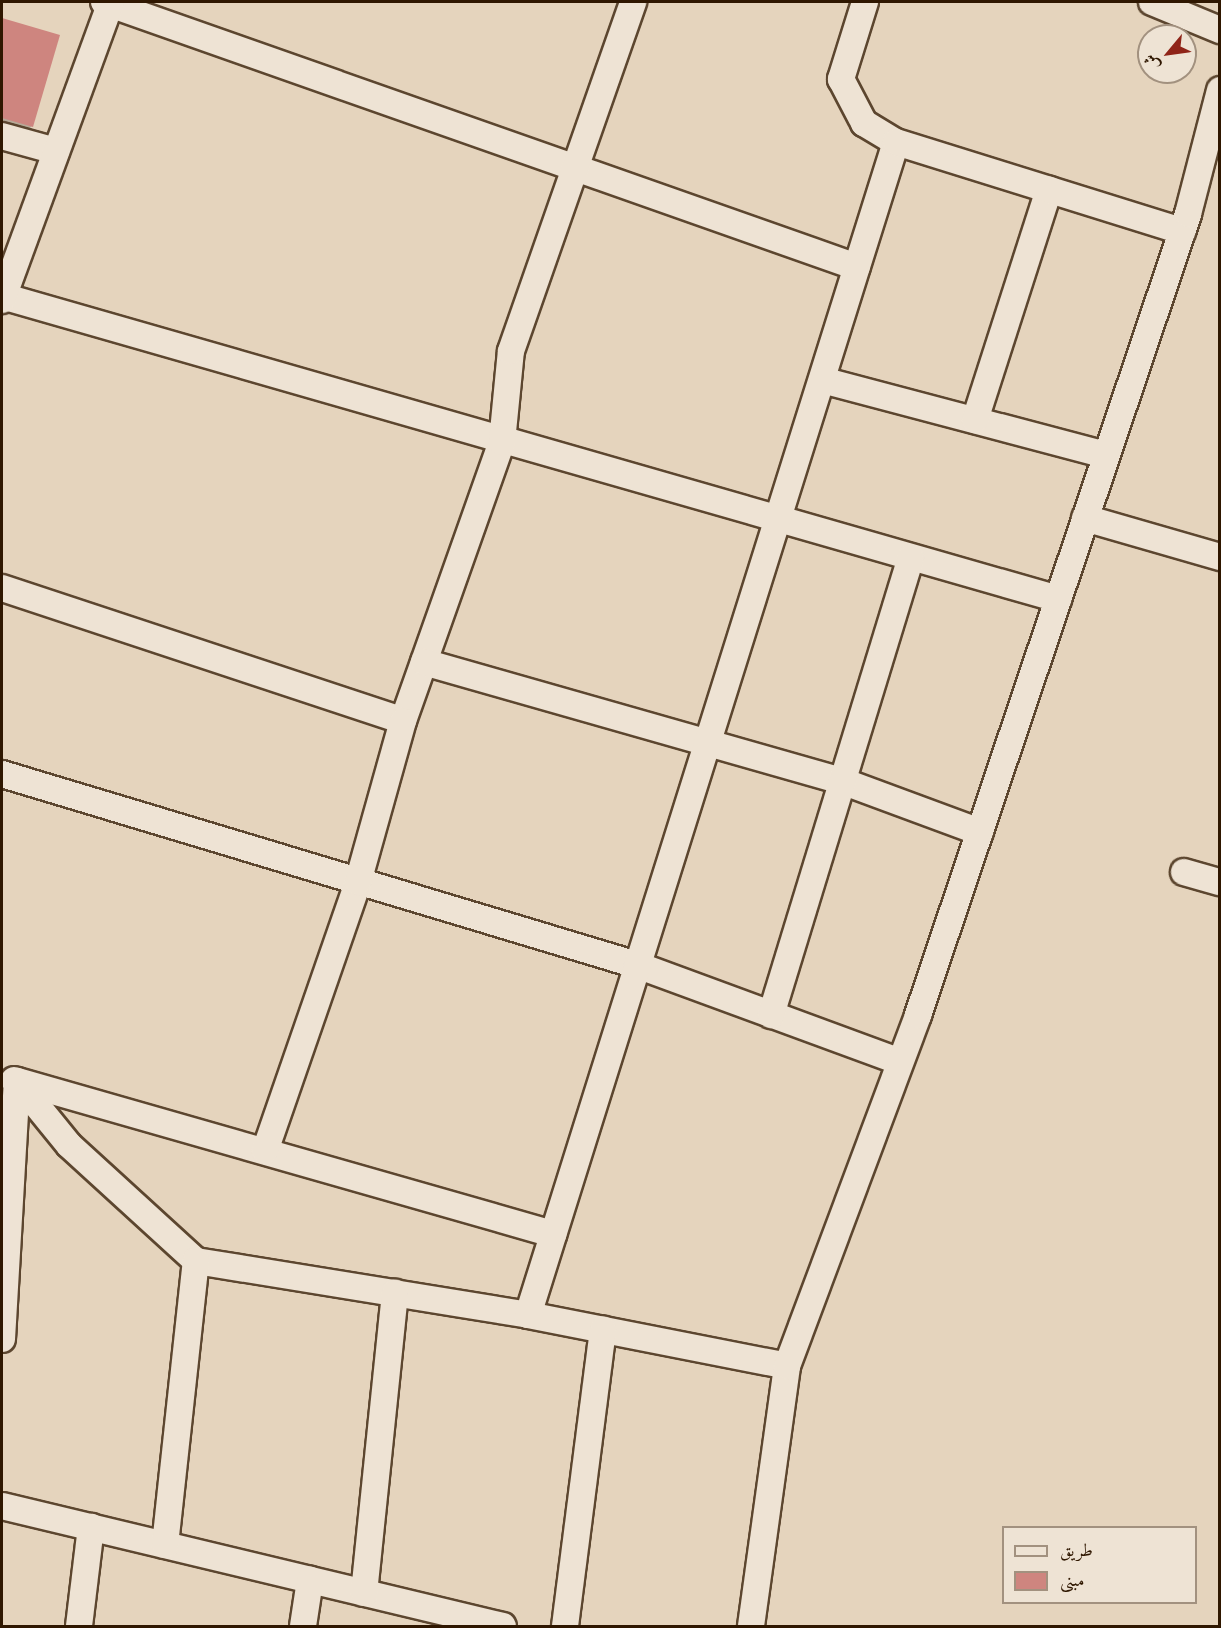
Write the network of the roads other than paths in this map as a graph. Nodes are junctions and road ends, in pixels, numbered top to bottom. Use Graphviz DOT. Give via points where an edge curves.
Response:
graph roads {
  1 [pos="109,2"];
  2 [pos="633,2"];
  3 [pos="865,2"];
  4 [pos="1152,2"];
  5 [pos="1220,30"];
  6 [pos="1220,90"];
  7 [pos="2,136"];
  8 [pos="897,142"];
  9 [pos="56,151"];
  10 [pos="579,169"];
  11 [pos="1049,190"];
  12 [pos="1182,231"];
  13 [pos="857,267"];
  14 [pos="2,297"];
  15 [pos="822,380"];
  16 [pos="975,420"];
  17 [pos="501,442"];
  18 [pos="1106,455"];
  19 [pos="1085,518"];
  20 [pos="777,522"];
  21 [pos="1220,557"];
  22 [pos="910,558"];
  23 [pos="2,588"];
  24 [pos="1058,599"];
  25 [pos="423,662"];
  26 [pos="403,721"];
  27 [pos="708,742"];
  28 [pos="2,774"];
  29 [pos="842,781"];
  30 [pos="980,832"];
  31 [pos="1184,872"];
  32 [pos="358,882"];
  33 [pos="1220,882"];
  34 [pos="637,965"];
  35 [pos="771,1015"];
  36 [pos="900,1062"];
  37 [pos="9,1078"];
  38 [pos="266,1151"];
  39 [pos="554,1234"];
  40 [pos="196,1261"];
  41 [pos="395,1293"];
  42 [pos="528,1315"];
  43 [pos="603,1329"];
  44 [pos="2,1340"];
  45 [pos="787,1366"];
  46 [pos="2,1506"];
  47 [pos="91,1527"];
  48 [pos="165,1545"];
  49 [pos="310,1580"];
  50 [pos="364,1593"];
  51 [pos="79,1626"];
  52 [pos="303,1626"];
  53 [pos="502,1626"];
  54 [pos="565,1626"];
  55 [pos="751,1626"];
  1 -- 9 [label="street"];
  1 -- 10 [label="street"];
  2 -- 10 [label="street"];
  3 -- 8 [label="street" via="842,79 864,123"];
  4 -- 5 [label="street"];
  6 -- 12 [label="street"];
  7 -- 9 [label="street"];
  8 -- 11 [label="street"];
  8 -- 13 [label="street"];
  9 -- 14 [label="street"];
  10 -- 13 [label="street"];
  10 -- 17 [label="street" via="511,351"];
  11 -- 12 [label="street"];
  11 -- 16 [label="street"];
  12 -- 18 [label="street"];
  13 -- 15 [label="street"];
  14 -- 17 [label="street"];
  15 -- 16 [label="street"];
  15 -- 20 [label="street"];
  16 -- 18 [label="street"];
  17 -- 20 [label="street"];
  17 -- 25 [label="street"];
  18 -- 19 [label="street"];
  19 -- 21 [label="street"];
  19 -- 24 [label="street"];
  20 -- 22 [label="street"];
  20 -- 27 [label="street"];
  22 -- 24 [label="street"];
  22 -- 29 [label="street"];
  23 -- 26 [label="street"];
  24 -- 30 [label="street"];
  25 -- 26 [label="street"];
  25 -- 27 [label="street"];
  26 -- 32 [label="street"];
  27 -- 29 [label="street"];
  27 -- 34 [label="street"];
  28 -- 32 [label="street"];
  29 -- 30 [label="street"];
  29 -- 35 [label="street"];
  30 -- 36 [label="street"];
  31 -- 33 [label="street"];
  32 -- 34 [label="street"];
  32 -- 38 [label="street"];
  34 -- 35 [label="street"];
  34 -- 39 [label="street"];
  35 -- 36 [label="street"];
  36 -- 45 [label="street"];
  37 -- 38 [label="street"];
  37 -- 40 [label="street" via="69,1145"];
  37 -- 44 [label="street"];
  38 -- 39 [label="street"];
  39 -- 42 [label="street"];
  40 -- 41 [label="street"];
  40 -- 48 [label="street"];
  41 -- 42 [label="street"];
  41 -- 50 [label="street"];
  42 -- 43 [label="street"];
  43 -- 45 [label="street"];
  43 -- 54 [label="street"];
  45 -- 55 [label="street"];
  46 -- 47 [label="street"];
  47 -- 48 [label="street"];
  47 -- 51 [label="street"];
  48 -- 49 [label="street"];
  49 -- 50 [label="street"];
  49 -- 52 [label="street"];
  50 -- 53 [label="street"];
}
